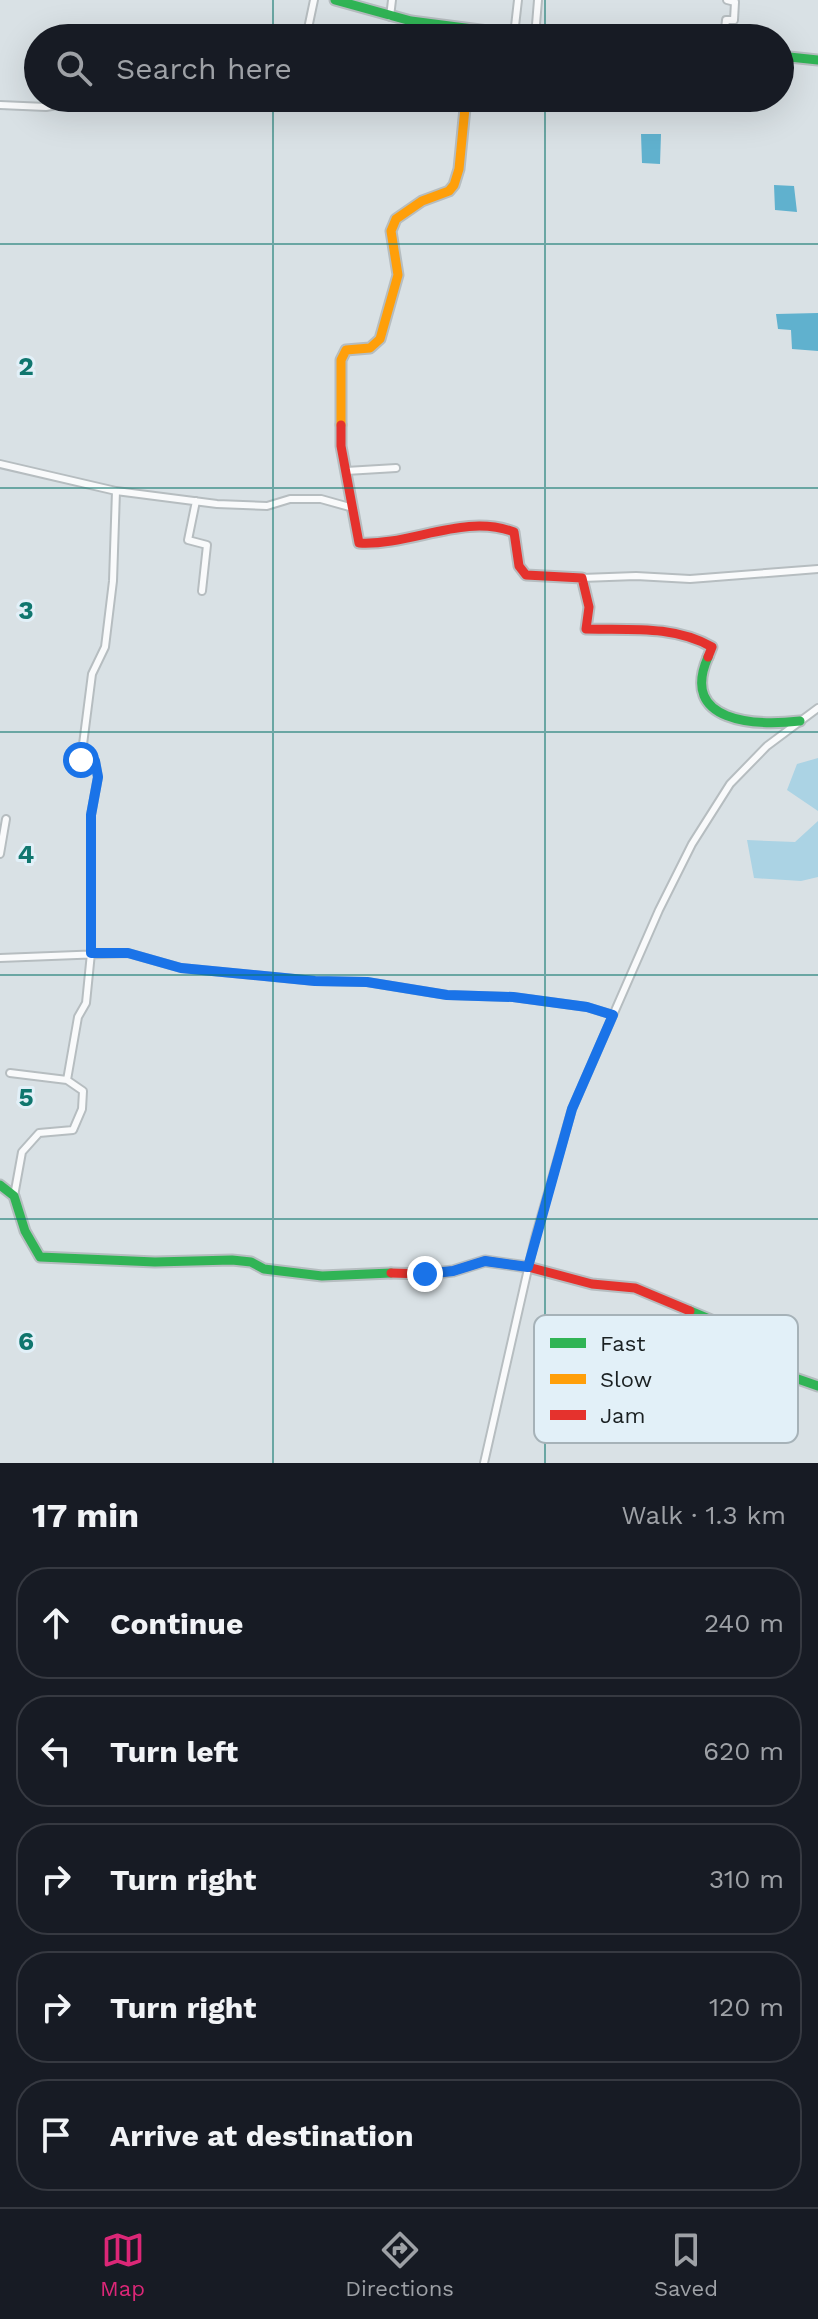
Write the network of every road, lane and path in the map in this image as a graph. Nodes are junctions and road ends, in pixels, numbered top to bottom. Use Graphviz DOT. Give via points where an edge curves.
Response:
graph roads {
  1 [pos="314,0"];
  2 [pos="335,0"];
  3 [pos="392,0"];
  4 [pos="518,0"];
  5 [pos="538,0"];
  6 [pos="727,0"];
  7 [pos="390,17"];
  8 [pos="309,24"];
  9 [pos="423,24"];
  10 [pos="515,24"];
  11 [pos="536,24"];
  12 [pos="726,24"];
  13 [pos="794,57"];
  14 [pos="818,60"];
  15 [pos="0,105"];
  16 [pos="24,106"];
  17 [pos="465,112"];
  18 [pos="0,464"];
  19 [pos="396,468"];
  20 [pos="346,471"];
  21 [pos="116,491"];
  22 [pos="196,501"];
  23 [pos="353,508"];
  24 [pos="818,569"];
  25 [pos="582,578"];
  26 [pos="202,591"];
  27 [pos="818,708"];
  28 [pos="800,721"];
  29 [pos="6,819"];
  30 [pos="0,854"];
  31 [pos="91,953"];
  32 [pos="0,958"];
  33 [pos="613,1015"];
  34 [pos="10,1073"];
  35 [pos="67,1080"];
  36 [pos="0,1185"];
  37 [pos="14,1196"];
  38 [pos="528,1267"];
  39 [pos="700,1315"];
  40 [pos="798,1379"];
  41 [pos="818,1386"];
  42 [pos="484,1463"];
  1 -- 8 [label="street"];
  2 -- 7 [label="street"];
  3 -- 7 [label="street"];
  4 -- 10 [label="street"];
  5 -- 11 [label="street"];
  6 -- 12 [label="street" via="735,2 734,20"];
  7 -- 9 [label="street"];
  13 -- 14 [label="street"];
  15 -- 16 [label="street"];
  17 -- 20 [label="street" via="454,185 396,219 391,231 398,275 380,339 370,348 346,350 341,360"];
  18 -- 21 [label="street"];
  19 -- 20 [label="street"];
  20 -- 23 [label="street"];
  21 -- 22 [label="street"];
  21 -- 31 [label="street" via="105,647 92,674 81,760 95,761 98,777 91,815"];
  22 -- 23 [label="street" via="267,506 321,499"];
  22 -- 26 [label="street" via="188,540 207,545"];
  23 -- 25 [label="street" via="359,543 394,542 483,524 504,526 514,532 519,566 526,575"];
  24 -- 25 [label="street" via="690,579"];
  25 -- 28 [label="street" via="589,607 586,629 703,640 712,647 701,684 719,712 737,722"];
  27 -- 28 [label="street"];
  28 -- 33 [label="street" via="730,784 692,844"];
  29 -- 30 [label="street"];
  31 -- 32 [label="street"];
  31 -- 33 [label="street" via="128,953 181,968 513,997"];
  31 -- 35 [label="street" via="86,1003 78,1017"];
  33 -- 38 [label="street" via="572,1109"];
  34 -- 35 [label="street"];
  35 -- 37 [label="street" via="83,1091 73,1130 39,1133 22,1152"];
  36 -- 37 [label="street"];
  37 -- 38 [label="street" via="40,1257 232,1260 322,1276 425,1274 485,1261"];
  38 -- 39 [label="street" via="592,1284 635,1288"];
  38 -- 42 [label="street"];
  40 -- 41 [label="street"];
}
